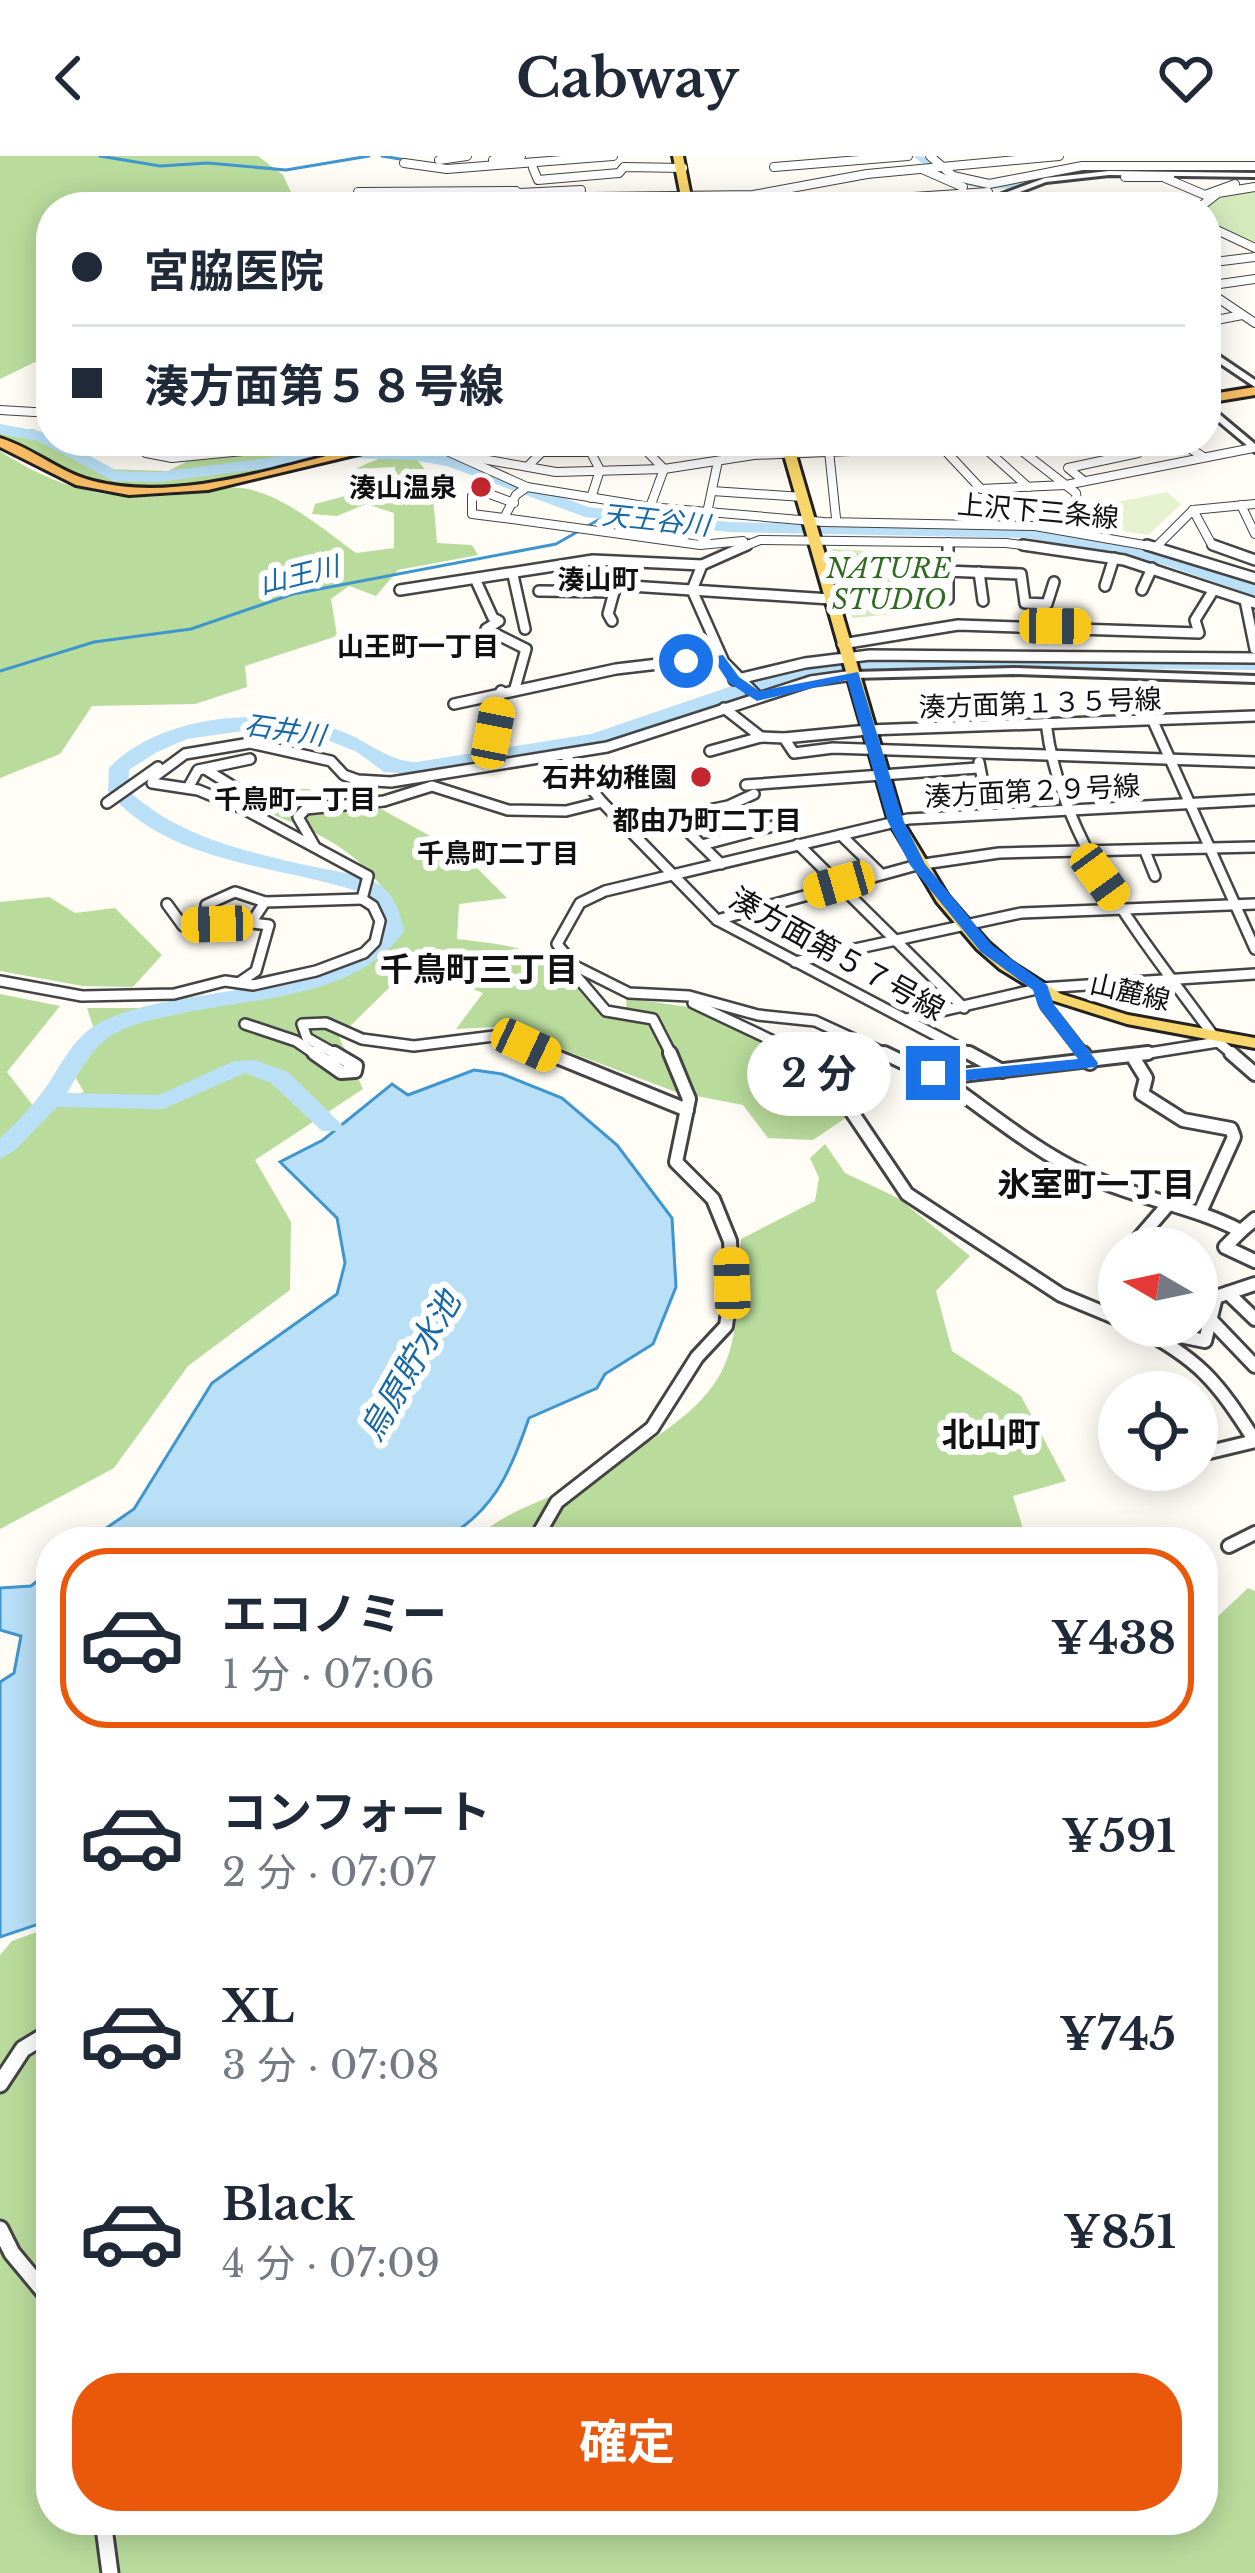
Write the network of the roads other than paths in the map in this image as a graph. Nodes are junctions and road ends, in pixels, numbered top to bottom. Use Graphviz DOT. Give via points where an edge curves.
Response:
graph roads {
  1 [pos="466,156"];
  2 [pos="520,156"];
  3 [pos="613,156"];
  4 [pos="772,156"];
  5 [pos="908,156"];
  6 [pos="930,156"];
  7 [pos="975,156"];
  8 [pos="1059,156"];
  9 [pos="1238,156"];
  10 [pos="579,158"];
  11 [pos="439,160"];
  12 [pos="1006,160"];
  13 [pos="681,162"];
  14 [pos="404,163"];
  15 [pos="483,164"];
  16 [pos="1235,166"];
  17 [pos="774,167"];
  18 [pos="940,167"];
  19 [pos="533,168"];
  20 [pos="925,168"];
  21 [pos="1214,170"];
  22 [pos="1255,170"];
  23 [pos="1062,171"];
  24 [pos="1177,174"];
  25 [pos="590,176"];
  26 [pos="1125,177"];
  27 [pos="574,178"];
  28 [pos="1165,178"];
  29 [pos="1013,180"];
  30 [pos="1235,184"];
  31 [pos="1255,187"];
  32 [pos="581,190"];
  33 [pos="431,191"];
  34 [pos="358,192"];
  35 [pos="518,192"];
  36 [pos="685,192"];
  37 [pos="772,192"];
  38 [pos="988,192"];
  39 [pos="1011,192"];
  40 [pos="1198,192"];
  41 [pos="1213,192"];
  42 [pos="1221,193"];
  43 [pos="1221,233"];
  44 [pos="1255,252"];
  45 [pos="1221,260"];
  46 [pos="1221,265"];
  47 [pos="1252,282"];
  48 [pos="1221,285"];
  49 [pos="1221,298"];
  50 [pos="1242,315"];
  51 [pos="1221,319"];
  52 [pos="1255,323"];
  53 [pos="1221,361"];
  54 [pos="1255,385"];
  55 [pos="1221,395"];
  56 [pos="0,410"];
  57 [pos="36,412"];
  58 [pos="1221,415"];
  59 [pos="0,442"];
  60 [pos="1254,449"];
  61 [pos="1221,454"];
  62 [pos="162,456"];
  63 [pos="192,456"];
  64 [pos="349,456"];
  65 [pos="461,456"];
  66 [pos="538,456"];
  67 [pos="592,456"];
  68 [pos="651,456"];
  69 [pos="743,456"];
  70 [pos="791,456"];
  71 [pos="830,456"];
  72 [pos="950,456"];
  73 [pos="994,456"];
  74 [pos="1030,456"];
  75 [pos="1124,456"];
  76 [pos="1141,456"];
  77 [pos="1209,456"];
  78 [pos="464,457"];
  79 [pos="1203,457"];
  80 [pos="718,461"];
  81 [pos="528,466"];
  82 [pos="1152,466"];
  83 [pos="664,469"];
  84 [pos="600,470"];
  85 [pos="1084,481"];
  86 [pos="1066,484"];
  87 [pos="1029,488"];
  88 [pos="712,491"];
  89 [pos="521,493"];
  90 [pos="737,493"];
  91 [pos="835,495"];
  92 [pos="849,495"];
  93 [pos="803,496"];
  94 [pos="591,498"];
  95 [pos="1255,503"];
  96 [pos="1241,505"];
  97 [pos="650,507"];
  98 [pos="1193,510"];
  99 [pos="707,513"];
  100 [pos="732,516"];
  101 [pos="504,518"];
  102 [pos="836,518"];
  103 [pos="941,519"];
  104 [pos="1062,530"];
  105 [pos="813,531"];
  106 [pos="1255,534"];
  107 [pos="760,540"];
  108 [pos="948,542"];
  109 [pos="1156,547"];
  110 [pos="1114,558"];
  111 [pos="640,560"];
  112 [pos="1255,560"];
  113 [pos="702,565"];
  114 [pos="1152,568"];
  115 [pos="946,571"];
  116 [pos="979,572"];
  117 [pos="513,575"];
  118 [pos="1255,578"];
  119 [pos="1054,582"];
  120 [pos="477,583"];
  121 [pos="446,584"];
  122 [pos="635,586"];
  123 [pos="1105,586"];
  124 [pos="693,588"];
  125 [pos="400,590"];
  126 [pos="1142,590"];
  127 [pos="538,591"];
  128 [pos="1213,591"];
  129 [pos="614,592"];
  130 [pos="830,598"];
  131 [pos="948,599"];
  132 [pos="983,601"];
  133 [pos="1250,601"];
  134 [pos="450,602"];
  135 [pos="612,621"];
  136 [pos="938,627"];
  137 [pos="525,629"];
  138 [pos="1255,649"];
  139 [pos="950,653"];
  140 [pos="718,658"];
  141 [pos="1255,658"];
  142 [pos="846,660"];
  143 [pos="1255,679"];
  144 [pos="734,680"];
  145 [pos="515,688"];
  146 [pos="501,692"];
  147 [pos="757,696"];
  148 [pos="454,704"];
  149 [pos="724,708"];
  150 [pos="1255,716"];
  151 [pos="1152,719"];
  152 [pos="1046,723"];
  153 [pos="868,730"];
  154 [pos="493,733"];
  155 [pos="761,737"];
  156 [pos="784,738"];
  157 [pos="220,746"];
  158 [pos="874,750"];
  159 [pos="710,751"];
  160 [pos="564,754"];
  161 [pos="980,755"];
  162 [pos="1050,756"];
  163 [pos="250,759"];
  164 [pos="1170,760"];
  165 [pos="1255,761"];
  166 [pos="203,768"];
  167 [pos="977,768"];
  168 [pos="881,773"];
  169 [pos="234,787"];
  170 [pos="188,788"];
  171 [pos="1255,800"];
  172 [pos="109,802"];
  173 [pos="602,802"];
  174 [pos="1190,804"];
  175 [pos="1072,809"];
  176 [pos="989,814"];
  177 [pos="673,818"];
  178 [pos="896,822"];
  179 [pos="781,824"];
  180 [pos="626,827"];
  181 [pos="841,835"];
  182 [pos="798,844"];
  183 [pos="314,845"];
  184 [pos="702,845"];
  185 [pos="1255,847"];
  186 [pos="1210,849"];
  187 [pos="1145,851"];
  188 [pos="1090,854"];
  189 [pos="721,864"];
  190 [pos="917,865"];
  191 [pos="881,874"];
  192 [pos="673,875"];
  193 [pos="1155,876"];
  194 [pos="839,884"];
  195 [pos="363,898"];
  196 [pos="266,902"];
  197 [pos="167,904"];
  198 [pos="1234,904"];
  199 [pos="1255,904"];
  200 [pos="206,905"];
  201 [pos="1123,909"];
  202 [pos="717,920"];
  203 [pos="251,923"];
  204 [pos="964,923"];
  205 [pos="895,939"];
  206 [pos="1255,949"];
  207 [pos="794,962"];
  208 [pos="575,966"];
  209 [pos="1255,974"];
  210 [pos="1176,980"];
  211 [pos="0,981"];
  212 [pos="239,983"];
  213 [pos="1041,988"];
  214 [pos="676,996"];
  215 [pos="964,1008"];
  216 [pos="905,1020"];
  217 [pos="245,1024"];
  218 [pos="1215,1038"];
  219 [pos="1255,1043"];
  220 [pos="1133,1058"];
  221 [pos="1090,1063"];
  222 [pos="1004,1071"];
  223 [pos="933,1073"];
  224 [pos="1255,1074"];
  225 [pos="687,1110"];
  226 [pos="1166,1207"];
  227 [pos="1201,1210"];
  228 [pos="1255,1219"];
  229 [pos="1149,1227"];
  230 [pos="1241,1231"];
  231 [pos="1255,1261"];
  232 [pos="1255,1284"];
  233 [pos="1218,1293"];
  234 [pos="1222,1295"];
  235 [pos="1218,1302"];
  236 [pos="1098,1310"];
  237 [pos="1255,1319"];
  238 [pos="1218,1327"];
  239 [pos="1172,1347"];
  240 [pos="1255,1366"];
  241 [pos="1255,1441"];
  242 [pos="1218,1450"];
  243 [pos="542,1527"];
  244 [pos="1255,1533"];
  245 [pos="1229,1546"];
  246 [pos="36,2041"];
  247 [pos="0,2084"];
  248 [pos="0,2229"];
  249 [pos="36,2282"];
  250 [pos="105,2535"];
  251 [pos="110,2573"];
  1 -- 11 [label="street"];
  2 -- 15 [label="street"];
  3 -- 10 [label="street"];
  4 -- 17 [label="street"];
  5 -- 17 [label="street"];
  5 -- 20 [label="street"];
  6 -- 18 [label="street"];
  7 -- 12 [label="street"];
  8 -- 12 [label="street"];
  9 -- 16 [label="street"];
  10 -- 15 [label="street"];
  10 -- 25 [label="street"];
  12 -- 18 [label="street"];
  12 -- 23 [label="street"];
  12 -- 29 [label="street"];
  13 -- 25 [label="street" via="644,167 645,176"];
  13 -- 36 [label="main road"];
  14 -- 15 [label="street"];
  15 -- 35 [label="street" via="484,174 501,173"];
  16 -- 21 [label="street"];
  16 -- 22 [label="street"];
  17 -- 37 [label="street"];
  18 -- 20 [label="street"];
  18 -- 29 [label="street" via="978,183"];
  19 -- 27 [label="street" via="538,180"];
  20 -- 37 [label="street"];
  20 -- 38 [label="street" via="943,182"];
  21 -- 22 [label="street"];
  21 -- 23 [label="street"];
  21 -- 24 [label="street"];
  21 -- 30 [label="street"];
  23 -- 24 [label="street"];
  23 -- 29 [label="street"];
  23 -- 39 [label="street"];
  24 -- 28 [label="street"];
  25 -- 27 [label="street"];
  26 -- 28 [label="street"];
  27 -- 32 [label="street"];
  28 -- 40 [label="street"];
  30 -- 31 [label="street"];
  30 -- 41 [label="street"];
  31 -- 42 [label="street"];
  32 -- 35 [label="street"];
  33 -- 34 [label="street"];
  33 -- 35 [label="street"];
  43 -- 44 [label="street"];
  44 -- 45 [label="street"];
  46 -- 47 [label="street"];
  47 -- 48 [label="street"];
  49 -- 50 [label="street"];
  50 -- 51 [label="street"];
  50 -- 52 [label="street"];
  53 -- 54 [label="street"];
  54 -- 55 [label="highway"];
  56 -- 57 [label="street"];
  58 -- 60 [label="street"];
  59 -- 64 [label="highway" via="111,490 209,483"];
  60 -- 61 [label="street"];
  62 -- 63 [label="street"];
  65 -- 78 [label="street"];
  66 -- 81 [label="street"];
  67 -- 84 [label="street"];
  68 -- 83 [label="street"];
  69 -- 80 [label="street"];
  70 -- 93 [label="main road, 山麓線"];
  71 -- 91 [label="street"];
  72 -- 87 [label="street" via="981,489"];
  73 -- 87 [label="street"];
  74 -- 86 [label="street"];
  75 -- 85 [label="street" via="1068,468"];
  76 -- 82 [label="street"];
  77 -- 79 [label="street"];
  78 -- 81 [label="street"];
  78 -- 89 [label="street"];
  79 -- 82 [label="street"];
  80 -- 83 [label="street"];
  80 -- 88 [label="street"];
  81 -- 84 [label="street"];
  82 -- 85 [label="street"];
  83 -- 84 [label="street"];
  83 -- 97 [label="street"];
  84 -- 94 [label="street"];
  85 -- 86 [label="street"];
  86 -- 87 [label="street"];
  86 -- 104 [label="street" via="1077,501"];
  88 -- 90 [label="street"];
  88 -- 99 [label="street"];
  89 -- 94 [label="street"];
  89 -- 101 [label="street"];
  89 -- 101 [label="street" via="472,496 472,514"];
  90 -- 93 [label="street"];
  90 -- 100 [label="street"];
  91 -- 92 [label="street"];
  91 -- 102 [label="street"];
  93 -- 105 [label="main road, 山麓線"];
  94 -- 97 [label="street"];
  95 -- 96 [label="street"];
  96 -- 98 [label="street"];
  96 -- 106 [label="street"];
  97 -- 99 [label="street"];
  98 -- 109 [label="street"];
  98 -- 112 [label="street" via="1212,545"];
  99 -- 100 [label="street"];
  100 -- 105 [label="street"];
  101 -- 107 [label="street" via="700,544"];
  102 -- 103 [label="street"];
  102 -- 105 [label="street"];
  104 -- 105 [label="street, 上沢下三条線" via="999,523"];
  104 -- 109 [label="street, 上沢下三条線"];
  105 -- 107 [label="street"];
  105 -- 108 [label="street"];
  105 -- 130 [label="main road, 山麓線"];
  107 -- 113 [label="street"];
  108 -- 110 [label="street"];
  108 -- 115 [label="street"];
  109 -- 118 [label="street, 上沢下三条線"];
  110 -- 114 [label="street"];
  110 -- 123 [label="street"];
  111 -- 113 [label="street"];
  111 -- 117 [label="street" via="579,561"];
  111 -- 122 [label="street"];
  113 -- 124 [label="street"];
  114 -- 126 [label="street"];
  114 -- 128 [label="street"];
  115 -- 116 [label="street"];
  115 -- 131 [label="street"];
  116 -- 119 [label="street" via="1021,574 1025,603 1046,608"];
  116 -- 132 [label="street"];
  117 -- 120 [label="street"];
  117 -- 137 [label="street"];
  120 -- 121 [label="street"];
  120 -- 145 [label="street" via="499,621 486,629 526,649"];
  121 -- 125 [label="street"];
  121 -- 134 [label="street"];
  122 -- 124 [label="street"];
  122 -- 129 [label="street" via="615,585"];
  124 -- 130 [label="street"];
  124 -- 140 [label="street"];
  127 -- 129 [label="street"];
  128 -- 133 [label="street"];
  128 -- 136 [label="street" via="1195,620 1199,633"];
  129 -- 135 [label="street"];
  130 -- 142 [label="main road, 山麓線"];
  133 -- 138 [label="street"];
  136 -- 139 [label="street"];
  136 -- 142 [label="street"];
  139 -- 141 [label="street"];
  139 -- 142 [label="street"];
  140 -- 144 [label="street"];
  140 -- 145 [label="street"];
  142 -- 143 [label="street"];
  142 -- 144 [label="street" via="787,664"];
  142 -- 147 [label="street"];
  142 -- 153 [label="main road, 山麓線"];
  144 -- 147 [label="street"];
  145 -- 146 [label="street"];
  146 -- 148 [label="street"];
  146 -- 154 [label="street"];
  147 -- 149 [label="street"];
  149 -- 155 [label="street"];
  149 -- 160 [label="street" via="607,748"];
  150 -- 151 [label="street, 湊方面第１３５号線"];
  151 -- 152 [label="street, 湊方面第１３５号線"];
  151 -- 164 [label="street"];
  152 -- 153 [label="street, 湊方面第１３５号線"];
  152 -- 162 [label="street"];
  153 -- 156 [label="street, 湊方面第１３５号線"];
  153 -- 158 [label="main road, 山麓線"];
  155 -- 156 [label="street"];
  155 -- 159 [label="street"];
  156 -- 158 [label="street" via="794,753"];
  157 -- 160 [label="street" via="250,743 331,761 344,775 376,783"];
  157 -- 170 [label="street" via="185,754 152,783"];
  157 -- 172 [label="street" via="176,754"];
  158 -- 161 [label="street"];
  158 -- 168 [label="main road, 山麓線"];
  160 -- 173 [label="street, 湊方面第５７号線"];
  161 -- 162 [label="street"];
  161 -- 167 [label="street"];
  162 -- 164 [label="street"];
  162 -- 175 [label="street"];
  163 -- 166 [label="street"];
  164 -- 165 [label="street"];
  164 -- 174 [label="street"];
  166 -- 169 [label="street"];
  166 -- 170 [label="street"];
  167 -- 168 [label="street"];
  167 -- 176 [label="street"];
  168 -- 177 [label="street" via="750,789 728,806"];
  168 -- 178 [label="main road, 山麓線"];
  170 -- 183 [label="street"];
  171 -- 174 [label="street, 湊方面第２９号線"];
  173 -- 180 [label="street, 湊方面第５７号線"];
  173 -- 183 [label="street" via="508,810 444,787 418,788 384,801 306,808 298,817"];
  174 -- 175 [label="street, 湊方面第２９号線"];
  174 -- 186 [label="street"];
  175 -- 176 [label="street, 湊方面第２９号線"];
  175 -- 188 [label="street"];
  176 -- 178 [label="street, 湊方面第２９号線"];
  177 -- 180 [label="street"];
  177 -- 184 [label="street"];
  178 -- 181 [label="street, 湊方面第２９号線"];
  178 -- 190 [label="main road, 山麓線"];
  179 -- 184 [label="street"];
  180 -- 192 [label="street, 湊方面第５７号線"];
  181 -- 182 [label="street, 湊方面第２９号線"];
  181 -- 191 [label="street"];
  182 -- 189 [label="street, 湊方面第２９号線"];
  182 -- 194 [label="street"];
  183 -- 195 [label="street" via="370,880"];
  184 -- 189 [label="street"];
  185 -- 186 [label="street"];
  186 -- 187 [label="street"];
  186 -- 198 [label="street"];
  187 -- 188 [label="street"];
  187 -- 193 [label="street"];
  188 -- 190 [label="street"];
  188 -- 201 [label="street"];
  189 -- 192 [label="street, 湊方面第２９号線"];
  190 -- 191 [label="street"];
  190 -- 204 [label="main road, 山麓線"];
  191 -- 194 [label="street"];
  192 -- 202 [label="street, 湊方面第５７号線"];
  192 -- 208 [label="street, 湊方面第２９号線" via="580,903 557,944"];
  194 -- 202 [label="street"];
  194 -- 205 [label="street"];
  195 -- 196 [label="street"];
  195 -- 212 [label="street" via="380,921 364,953 316,971"];
  196 -- 200 [label="street" via="235,892"];
  196 -- 203 [label="street"];
  197 -- 203 [label="street" via="183,926"];
  198 -- 199 [label="street"];
  198 -- 201 [label="street"];
  198 -- 206 [label="street"];
  201 -- 204 [label="street"];
  201 -- 210 [label="street"];
  202 -- 207 [label="street, 湊方面第５７号線"];
  203 -- 212 [label="street" via="269,925 256,970"];
  204 -- 205 [label="street"];
  204 -- 213 [label="main road, 山麓線" via="1005,966"];
  205 -- 207 [label="street"];
  205 -- 215 [label="street"];
  207 -- 216 [label="street, 湊方面第５７号線"];
  208 -- 214 [label="street" via="629,993"];
  208 -- 225 [label="street" via="606,1011 652,1019 660,1028 687,1087"];
  209 -- 210 [label="street"];
  210 -- 213 [label="street"];
  210 -- 218 [label="street"];
  211 -- 212 [label="street" via="82,996"];
  213 -- 215 [label="street"];
  213 -- 218 [label="main road, 山麓線"];
  213 -- 221 [label="street"];
  214 -- 223 [label="street" via="835,1027"];
  214 -- 236 [label="street" via="819,1063 907,1194 1061,1295"];
  215 -- 216 [label="street"];
  216 -- 222 [label="street, 湊方面第５７号線"];
  217 -- 225 [label="street" via="296,1041 341,1072 356,1066 307,1038 302,1024 414,1046 502,1035"];
  218 -- 219 [label="main road, 山麓線"];
  218 -- 220 [label="street"];
  218 -- 224 [label="street"];
  220 -- 221 [label="street"];
  220 -- 227 [label="street" via="1146,1078 1142,1094 1183,1120 1231,1129"];
  221 -- 222 [label="street"];
  222 -- 223 [label="street"];
  223 -- 226 [label="street" via="1081,1173"];
  225 -- 243 [label="street" via="674,1154 713,1199 730,1241 726,1326 652,1428 556,1502"];
  226 -- 227 [label="street"];
  226 -- 229 [label="street"];
  227 -- 230 [label="street"];
  228 -- 230 [label="street"];
  230 -- 231 [label="street" via="1225,1247"];
  232 -- 234 [label="street"];
  233 -- 234 [label="street"];
  234 -- 235 [label="street"];
  234 -- 237 [label="street"];
  238 -- 240 [label="street"];
  239 -- 241 [label="street" via="1217,1382"];
  241 -- 242 [label="street"];
  244 -- 245 [label="street"];
  246 -- 247 [label="street"];
  248 -- 249 [label="street"];
  250 -- 251 [label="street"];
}
